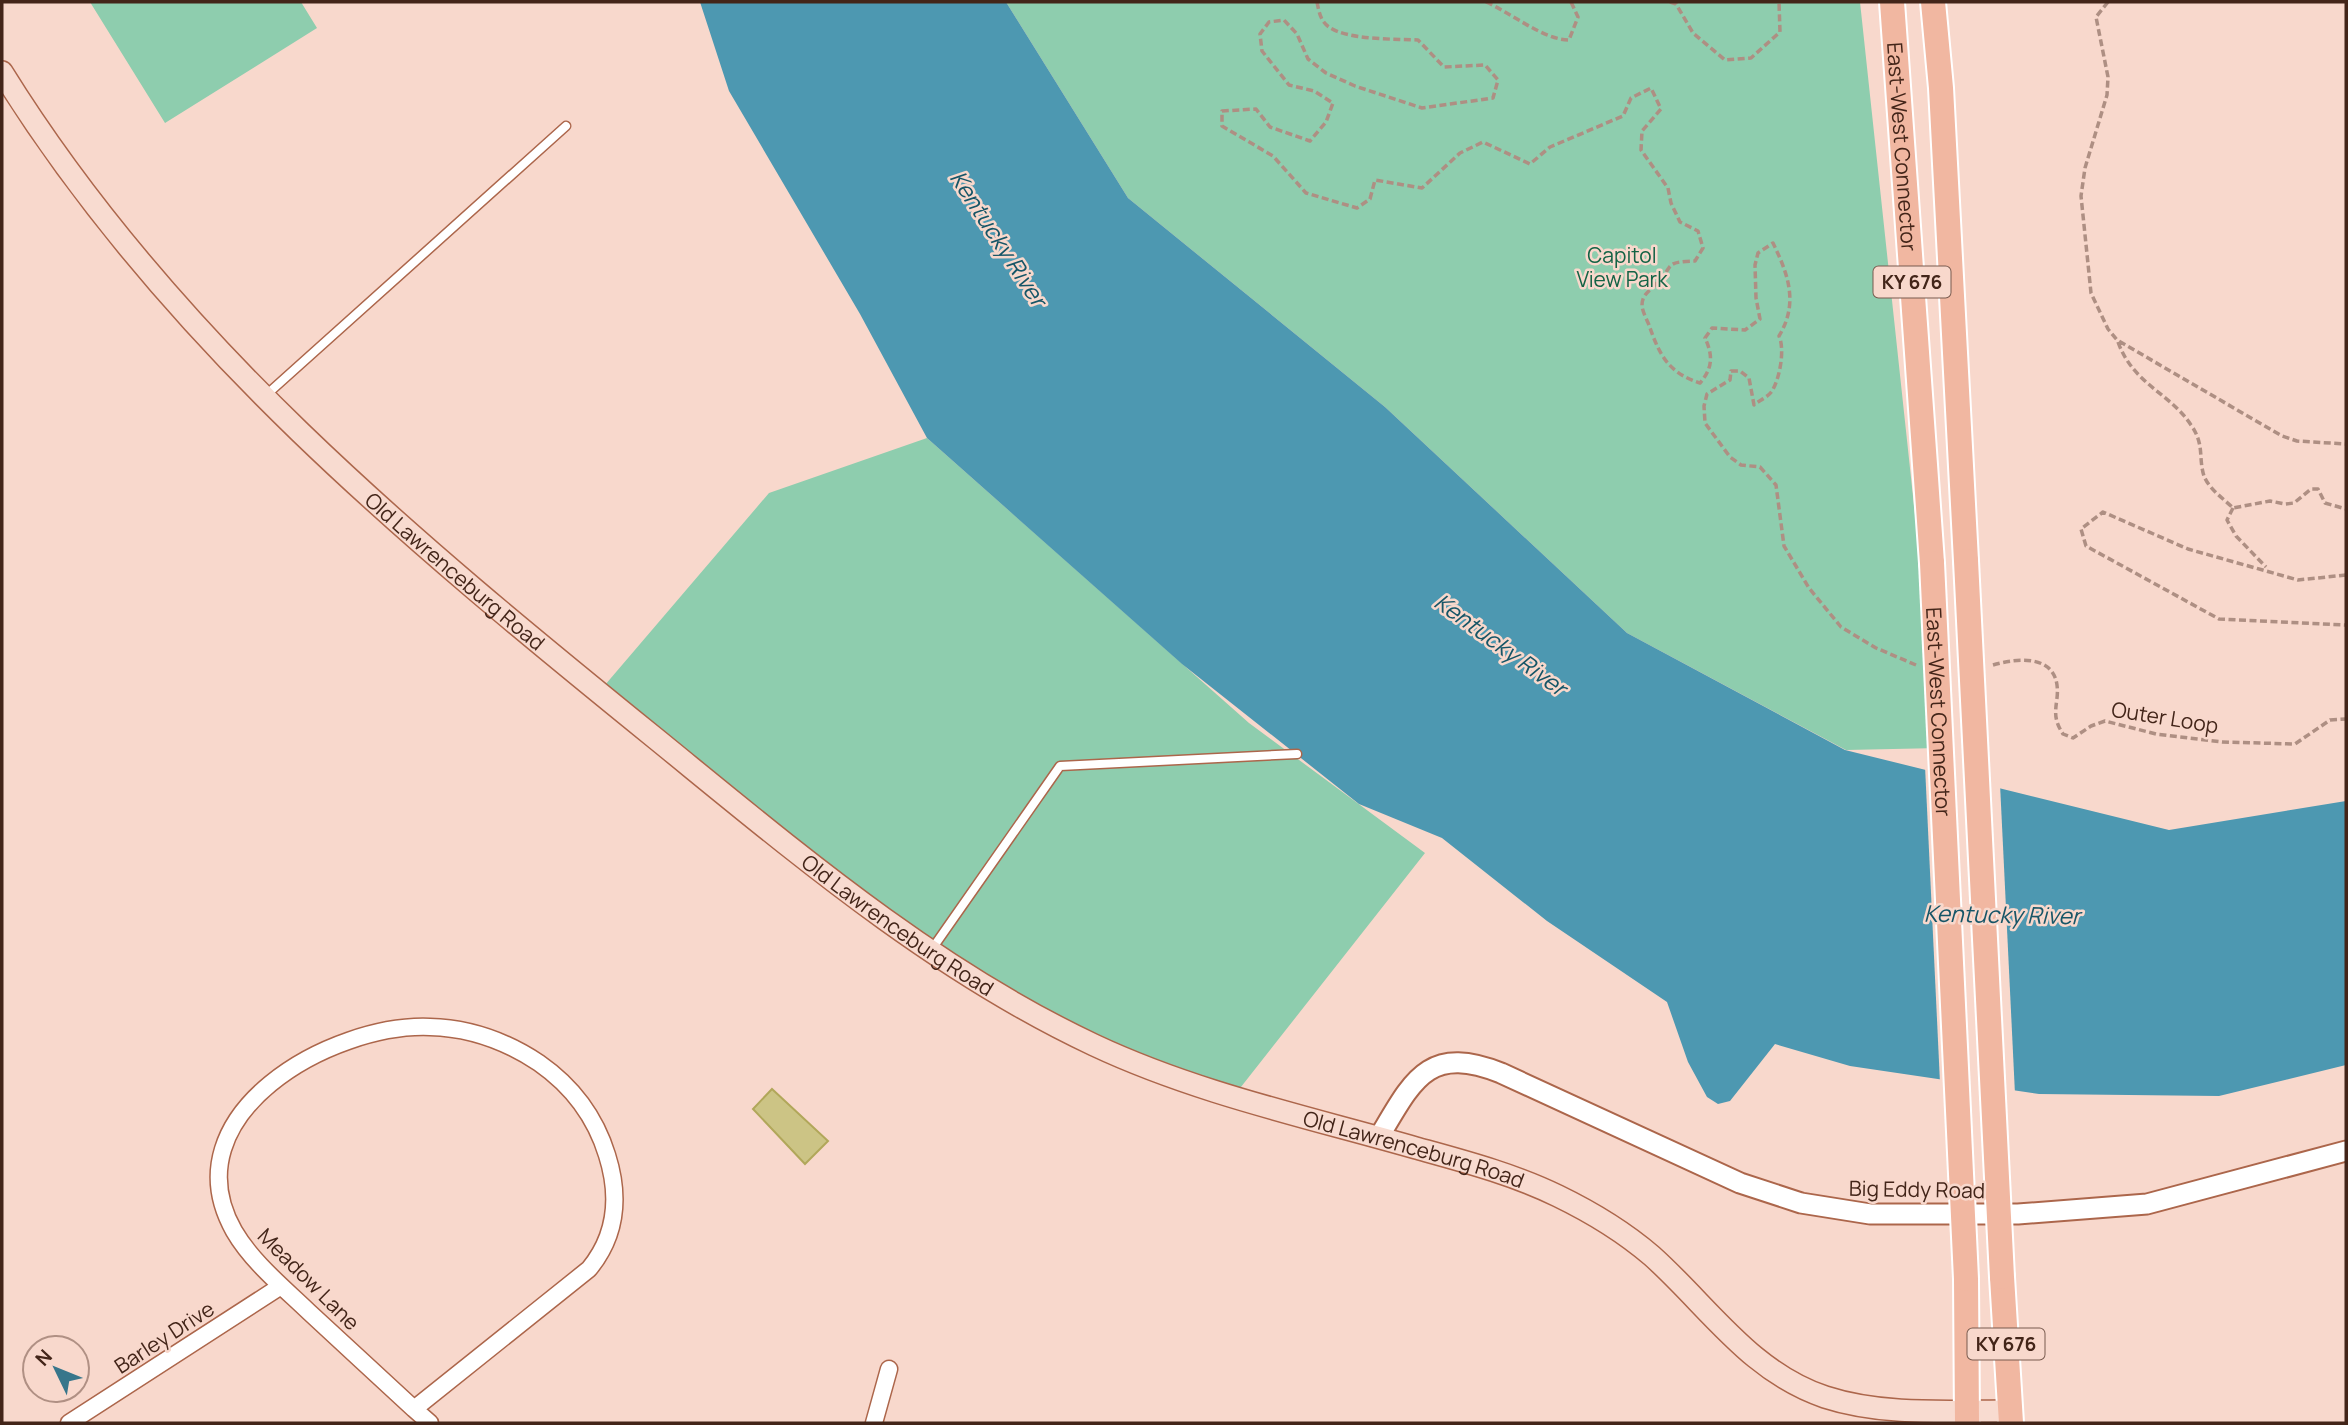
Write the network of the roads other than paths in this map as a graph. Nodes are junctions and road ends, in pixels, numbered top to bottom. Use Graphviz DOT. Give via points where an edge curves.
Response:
graph roads {
  1 [pos="1892,2"];
  2 [pos="1933,2"];
  3 [pos="2,72"];
  4 [pos="566,126"];
  5 [pos="263,398"];
  6 [pos="1297,754"];
  7 [pos="930,951"];
  8 [pos="1379,1138"];
  9 [pos="2346,1151"];
  10 [pos="281,1286"];
  11 [pos="889,1368"];
  12 [pos="414,1409"];
  13 [pos="1967,1417"];
  14 [pos="2011,1417"];
  15 [pos="69,1423"];
  16 [pos="430,1423"];
  17 [pos="874,1423"];
  1 -- 13 [label="main road, East-West Connector / KY 676, bridge" via="1932,563 1966,1279"];
  2 -- 14 [label="main road, East-West Connector / KY 676, bridge"];
  3 -- 5 [label="main road, Old Lawrenceburg Road" via="147,271"];
  4 -- 5 [label="lane"];
  5 -- 7 [label="main road, Old Lawrenceburg Road" via="436,558 812,864"];
  6 -- 7 [label="lane" via="1060,766"];
  7 -- 8 [label="main road, Old Lawrenceburg Road" via="1009,1001 1113,1054 1222,1093"];
  8 -- 9 [label="street, Big Eddy Road" via="1423,1072 1443,1063 1465,1062 1502,1073 1740,1183 1801,1203 1870,1214 2051,1212 2147,1204"];
  8 -- 13 [label="main road, Old Lawrenceburg Road" via="1517,1179 1622,1232 1652,1256 1731,1338 1790,1382 1853,1404"];
  10 -- 12 [label="street, Meadow Lane"];
  10 -- 12 [label="street, Meadow Lane" via="234,1230 220,1182 228,1134 259,1092 283,1073 369,1035 428,1027 484,1035 509,1045 566,1085 592,1119 608,1158 615,1216 603,1253 554,1299"];
  10 -- 15 [label="street, Barley Drive"];
  11 -- 17 [label="street"];
  12 -- 16 [label="street, Meadow Lane"];
  13 -- 14 [label="main road, Old Lawrenceburg Road"];
}
